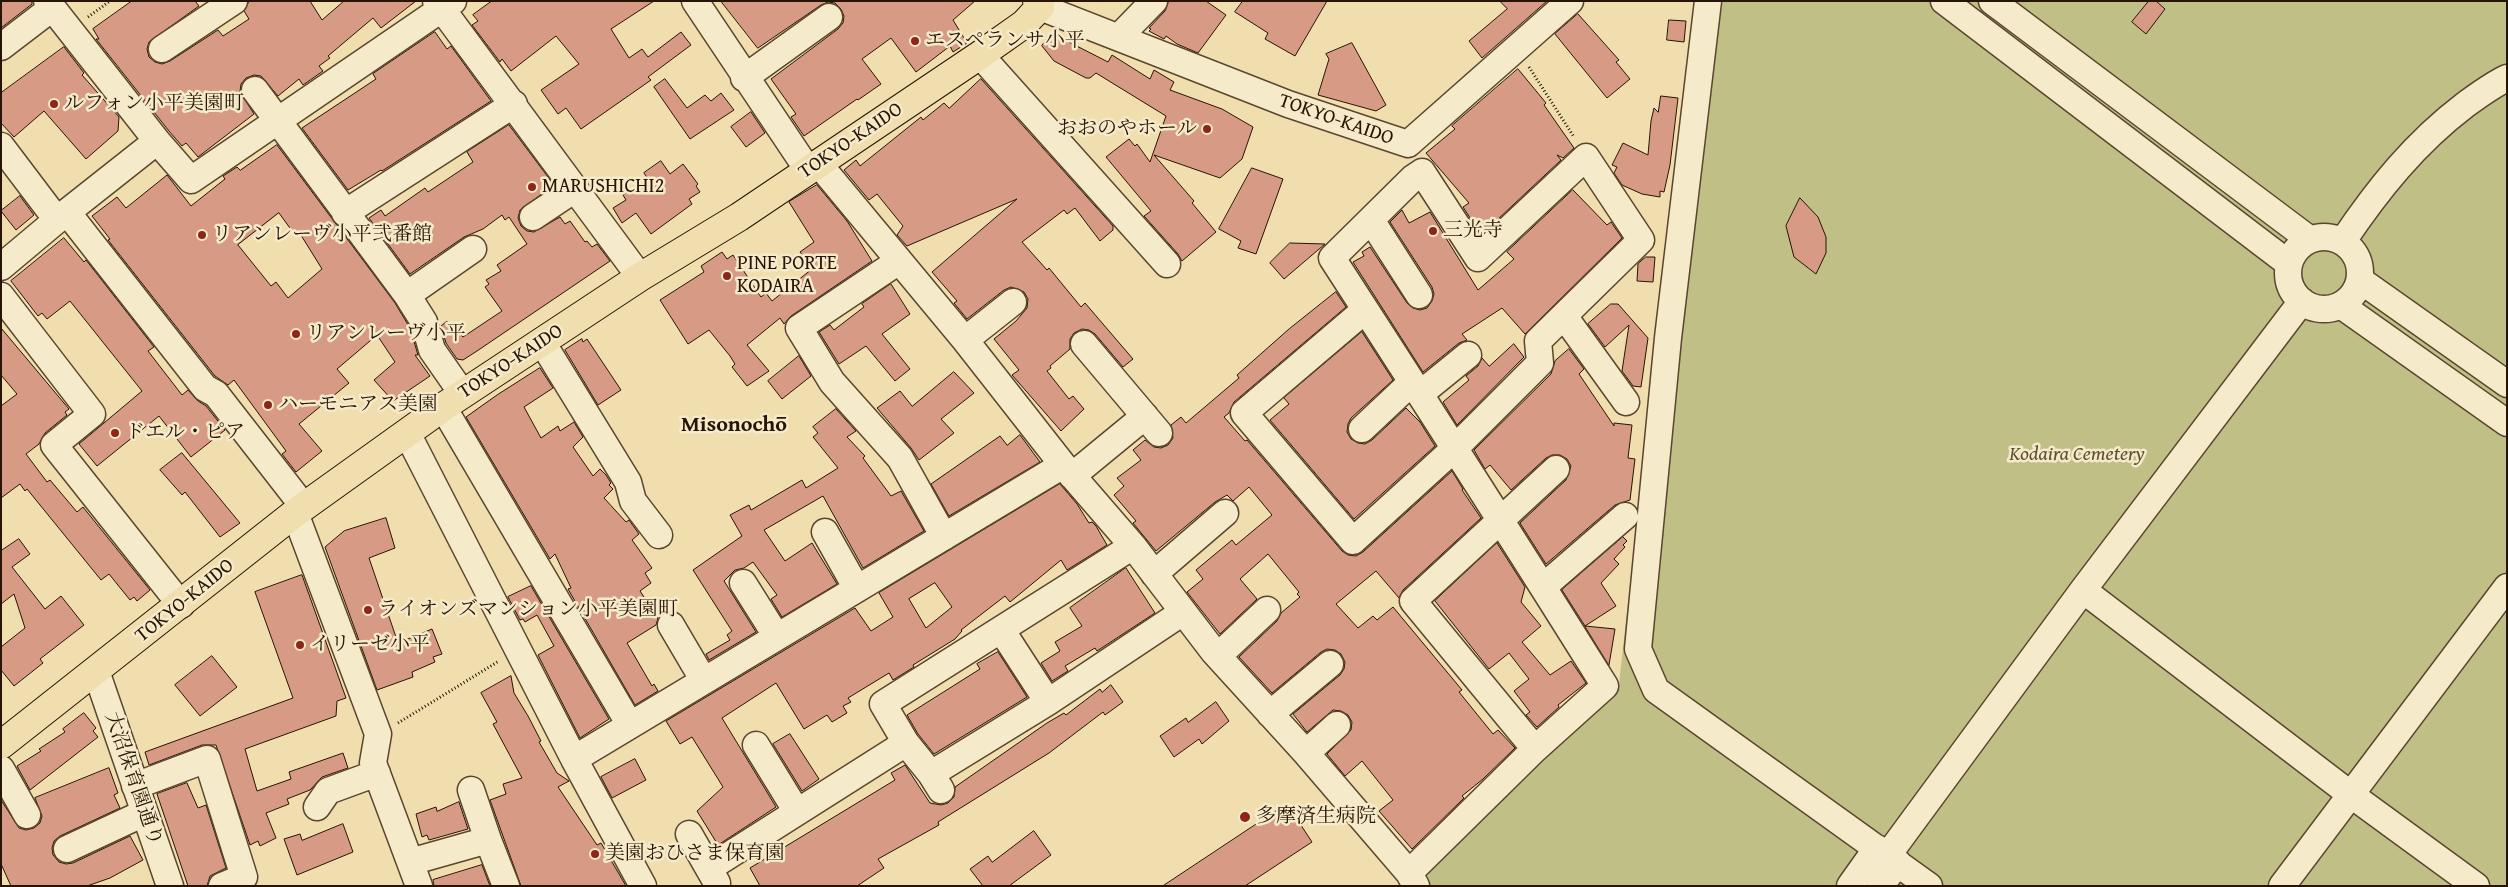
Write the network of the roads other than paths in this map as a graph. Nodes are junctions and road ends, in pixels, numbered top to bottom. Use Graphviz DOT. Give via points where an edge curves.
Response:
graph roads {
  1 [pos="234,1"];
  2 [pos="695,1"];
  3 [pos="1154,1"];
  4 [pos="1570,1"];
  5 [pos="1708,1"];
  6 [pos="1944,1"];
  7 [pos="1992,1"];
  8 [pos="1041,3"];
  9 [pos="49,4"];
  10 [pos="444,4"];
  11 [pos="829,17"];
  12 [pos="1119,37"];
  13 [pos="1,47"];
  14 [pos="162,49"];
  15 [pos="980,55"];
  16 [pos="744,78"];
  17 [pos="2507,78"];
  18 [pos="256,90"];
  19 [pos="514,104"];
  20 [pos="280,121"];
  21 [pos="157,141"];
  22 [pos="1408,144"];
  23 [pos="1,146"];
  24 [pos="813,167"];
  25 [pos="1413,178"];
  26 [pos="575,188"];
  27 [pos="345,213"];
  28 [pos="62,216"];
  29 [pos="533,217"];
  30 [pos="1371,220"];
  31 [pos="2309,239"];
  32 [pos="2343,241"];
  33 [pos="474,249"];
  34 [pos="899,261"];
  35 [pos="2288,263"];
  36 [pos="1167,264"];
  37 [pos="1,267"];
  38 [pos="640,277"];
  39 [pos="2360,280"];
  40 [pos="407,295"];
  41 [pos="1419,295"];
  42 [pos="1,296"];
  43 [pos="2302,301"];
  44 [pos="1013,302"];
  45 [pos="2342,306"];
  46 [pos="1365,310"];
  47 [pos="1564,316"];
  48 [pos="965,340"];
  49 [pos="542,342"];
  50 [pos="1084,344"];
  51 [pos="1468,355"];
  52 [pos="2507,384"];
  53 [pos="1416,388"];
  54 [pos="452,400"];
  55 [pos="1626,402"];
  56 [pos="2507,423"];
  57 [pos="1362,429"];
  58 [pos="407,433"];
  59 [pos="1455,448"];
  60 [pos="1556,469"];
  61 [pos="1068,470"];
  62 [pos="299,510"];
  63 [pos="1225,513"];
  64 [pos="1625,516"];
  65 [pos="1501,521"];
  66 [pos="825,532"];
  67 [pos="659,534"];
  68 [pos="944,537"];
  69 [pos="1134,546"];
  70 [pos="1154,574"];
  71 [pos="743,583"];
  72 [pos="1543,587"];
  73 [pos="2507,587"];
  74 [pos="858,589"];
  75 [pos="2083,590"];
  76 [pos="180,605"];
  77 [pos="1266,610"];
  78 [pos="1183,612"];
  79 [pos="671,625"];
  80 [pos="1002,631"];
  81 [pos="777,637"];
  82 [pos="1218,656"];
  83 [pos="1330,664"];
  84 [pos="96,671"];
  85 [pos="704,681"];
  86 [pos="1048,702"];
  87 [pos="1270,714"];
  88 [pos="630,725"];
  89 [pos="1337,725"];
  90 [pos="906,743"];
  91 [pos="1,745"];
  92 [pos="756,745"];
  93 [pos="1535,749"];
  94 [pos="1306,753"];
  95 [pos="574,759"];
  96 [pos="1,769"];
  97 [pos="377,773"];
  98 [pos="135,786"];
  99 [pos="471,790"];
  100 [pos="2350,794"];
  101 [pos="318,807"];
  102 [pos="797,812"];
  103 [pos="144,813"];
  104 [pos="27,815"];
  105 [pos="688,834"];
  106 [pos="488,840"];
  107 [pos="67,849"];
  108 [pos="1888,855"];
  109 [pos="414,874"];
  110 [pos="1414,882"];
  111 [pos="170,886"];
  112 [pos="222,886"];
  113 [pos="506,886"];
  114 [pos="643,886"];
  115 [pos="1850,886"];
  116 [pos="1880,886"];
  117 [pos="1929,886"];
  118 [pos="2282,886"];
  119 [pos="2476,886"];
  1 -- 14 [label="street"];
  2 -- 16 [label="street"];
  3 -- 12 [label="street"];
  4 -- 22 [label="street, TOKYO-KAIDO"];
  5 -- 108 [label="street" via="1668,338 1638,649 1656,690"];
  6 -- 35 [label="street"];
  7 -- 31 [label="street"];
  8 -- 12 [label="street, TOKYO-KAIDO"];
  8 -- 15 [label="main road, TOKYO-KAIDO" via="1024,24"];
  9 -- 13 [label="street"];
  9 -- 21 [label="street"];
  10 -- 19 [label="street"];
  10 -- 20 [label="street"];
  11 -- 16 [label="street"];
  12 -- 22 [label="street, TOKYO-KAIDO" via="1288,104"];
  15 -- 24 [label="main road, TOKYO-KAIDO"];
  15 -- 36 [label="street"];
  16 -- 24 [label="street"];
  17 -- 32 [label="street" via="2487,89 2435,129 2408,155"];
  18 -- 20 [label="street"];
  19 -- 26 [label="street"];
  19 -- 27 [label="street"];
  20 -- 21 [label="street" via="191,180"];
  20 -- 27 [label="street"];
  21 -- 28 [label="street"];
  22 -- 25 [label="street"];
  23 -- 28 [label="street"];
  24 -- 34 [label="street"];
  24 -- 38 [label="main road, TOKYO-KAIDO"];
  25 -- 30 [label="street"];
  25 -- 47 [label="street" via="1422,172 1478,258 1586,157 1641,240"];
  26 -- 29 [label="street"];
  26 -- 38 [label="street"];
  27 -- 40 [label="street"];
  28 -- 37 [label="street"];
  28 -- 62 [label="street" via="205,388 216,394"];
  30 -- 41 [label="street"];
  30 -- 46 [label="street" via="1332,258"];
  31 -- 32 [label="street" via="2327,236"];
  31 -- 35 [label="street" via="2295,249"];
  32 -- 39 [label="street" via="2352,248 2360,264"];
  33 -- 40 [label="street"];
  34 -- 48 [label="street"];
  34 -- 68 [label="street" via="799,328 832,382 900,458"];
  35 -- 43 [label="street" via="2288,278 2294,293"];
  38 -- 49 [label="main road, TOKYO-KAIDO"];
  39 -- 45 [label="street"];
  39 -- 52 [label="street"];
  40 -- 54 [label="street" via="424,322"];
  42 -- 76 [label="street" via="92,414 54,445"];
  43 -- 45 [label="street" via="2326,310"];
  43 -- 75 [label="street"];
  44 -- 48 [label="street"];
  45 -- 56 [label="street"];
  46 -- 53 [label="street"];
  46 -- 59 [label="street" via="1244,413 1353,541"];
  47 -- 55 [label="street"];
  47 -- 59 [label="street" via="1538,341 1540,363"];
  48 -- 61 [label="street"];
  49 -- 54 [label="main road, TOKYO-KAIDO"];
  49 -- 67 [label="street" via="598,454 628,482 633,501"];
  50 -- 61 [label="street" via="1152,424"];
  51 -- 53 [label="street"];
  53 -- 57 [label="street"];
  53 -- 59 [label="street"];
  54 -- 58 [label="main road, TOKYO-KAIDO"];
  54 -- 88 [label="street"];
  58 -- 62 [label="main road, TOKYO-KAIDO"];
  58 -- 95 [label="street"];
  59 -- 65 [label="street"];
  60 -- 65 [label="street"];
  61 -- 68 [label="street"];
  61 -- 69 [label="street"];
  62 -- 76 [label="main road, TOKYO-KAIDO"];
  62 -- 97 [label="street" via="378,734 373,763"];
  63 -- 70 [label="street"];
  64 -- 72 [label="street"];
  65 -- 72 [label="street"];
  65 -- 93 [label="street" via="1413,601"];
  66 -- 74 [label="street"];
  68 -- 74 [label="street"];
  69 -- 70 [label="street"];
  69 -- 80 [label="street"];
  70 -- 78 [label="street"];
  71 -- 81 [label="street"];
  72 -- 93 [label="street" via="1604,686"];
  73 -- 100 [label="street"];
  74 -- 81 [label="street"];
  75 -- 100 [label="street"];
  75 -- 108 [label="street"];
  76 -- 84 [label="main road, TOKYO-KAIDO"];
  77 -- 82 [label="street"];
  78 -- 82 [label="street"];
  78 -- 86 [label="street"];
  79 -- 85 [label="street"];
  80 -- 86 [label="street"];
  80 -- 90 [label="street" via="883,704"];
  81 -- 85 [label="street"];
  82 -- 87 [label="street"];
  83 -- 87 [label="street"];
  84 -- 91 [label="main road, TOKYO-KAIDO"];
  84 -- 98 [label="street, 大沼保育園通り"];
  85 -- 88 [label="street"];
  86 -- 90 [label="street" via="936,782"];
  87 -- 94 [label="street"];
  88 -- 95 [label="street"];
  89 -- 94 [label="street"];
  90 -- 102 [label="street"];
  92 -- 102 [label="street"];
  93 -- 110 [label="street"];
  94 -- 110 [label="street"];
  95 -- 114 [label="street"];
  96 -- 104 [label="street"];
  97 -- 101 [label="street" via="328,791"];
  97 -- 109 [label="street"];
  98 -- 103 [label="street, 大沼保育園通り"];
  98 -- 112 [label="street" via="207,759 244,877"];
  99 -- 106 [label="street"];
  100 -- 118 [label="street"];
  100 -- 119 [label="street"];
  102 -- 105 [label="street" via="713,876"];
  103 -- 107 [label="street"];
  103 -- 111 [label="street, 大沼保育園通り"];
  106 -- 109 [label="street"];
  106 -- 113 [label="street"];
  108 -- 115 [label="street"];
  108 -- 116 [label="street"];
  108 -- 117 [label="street"];
}
